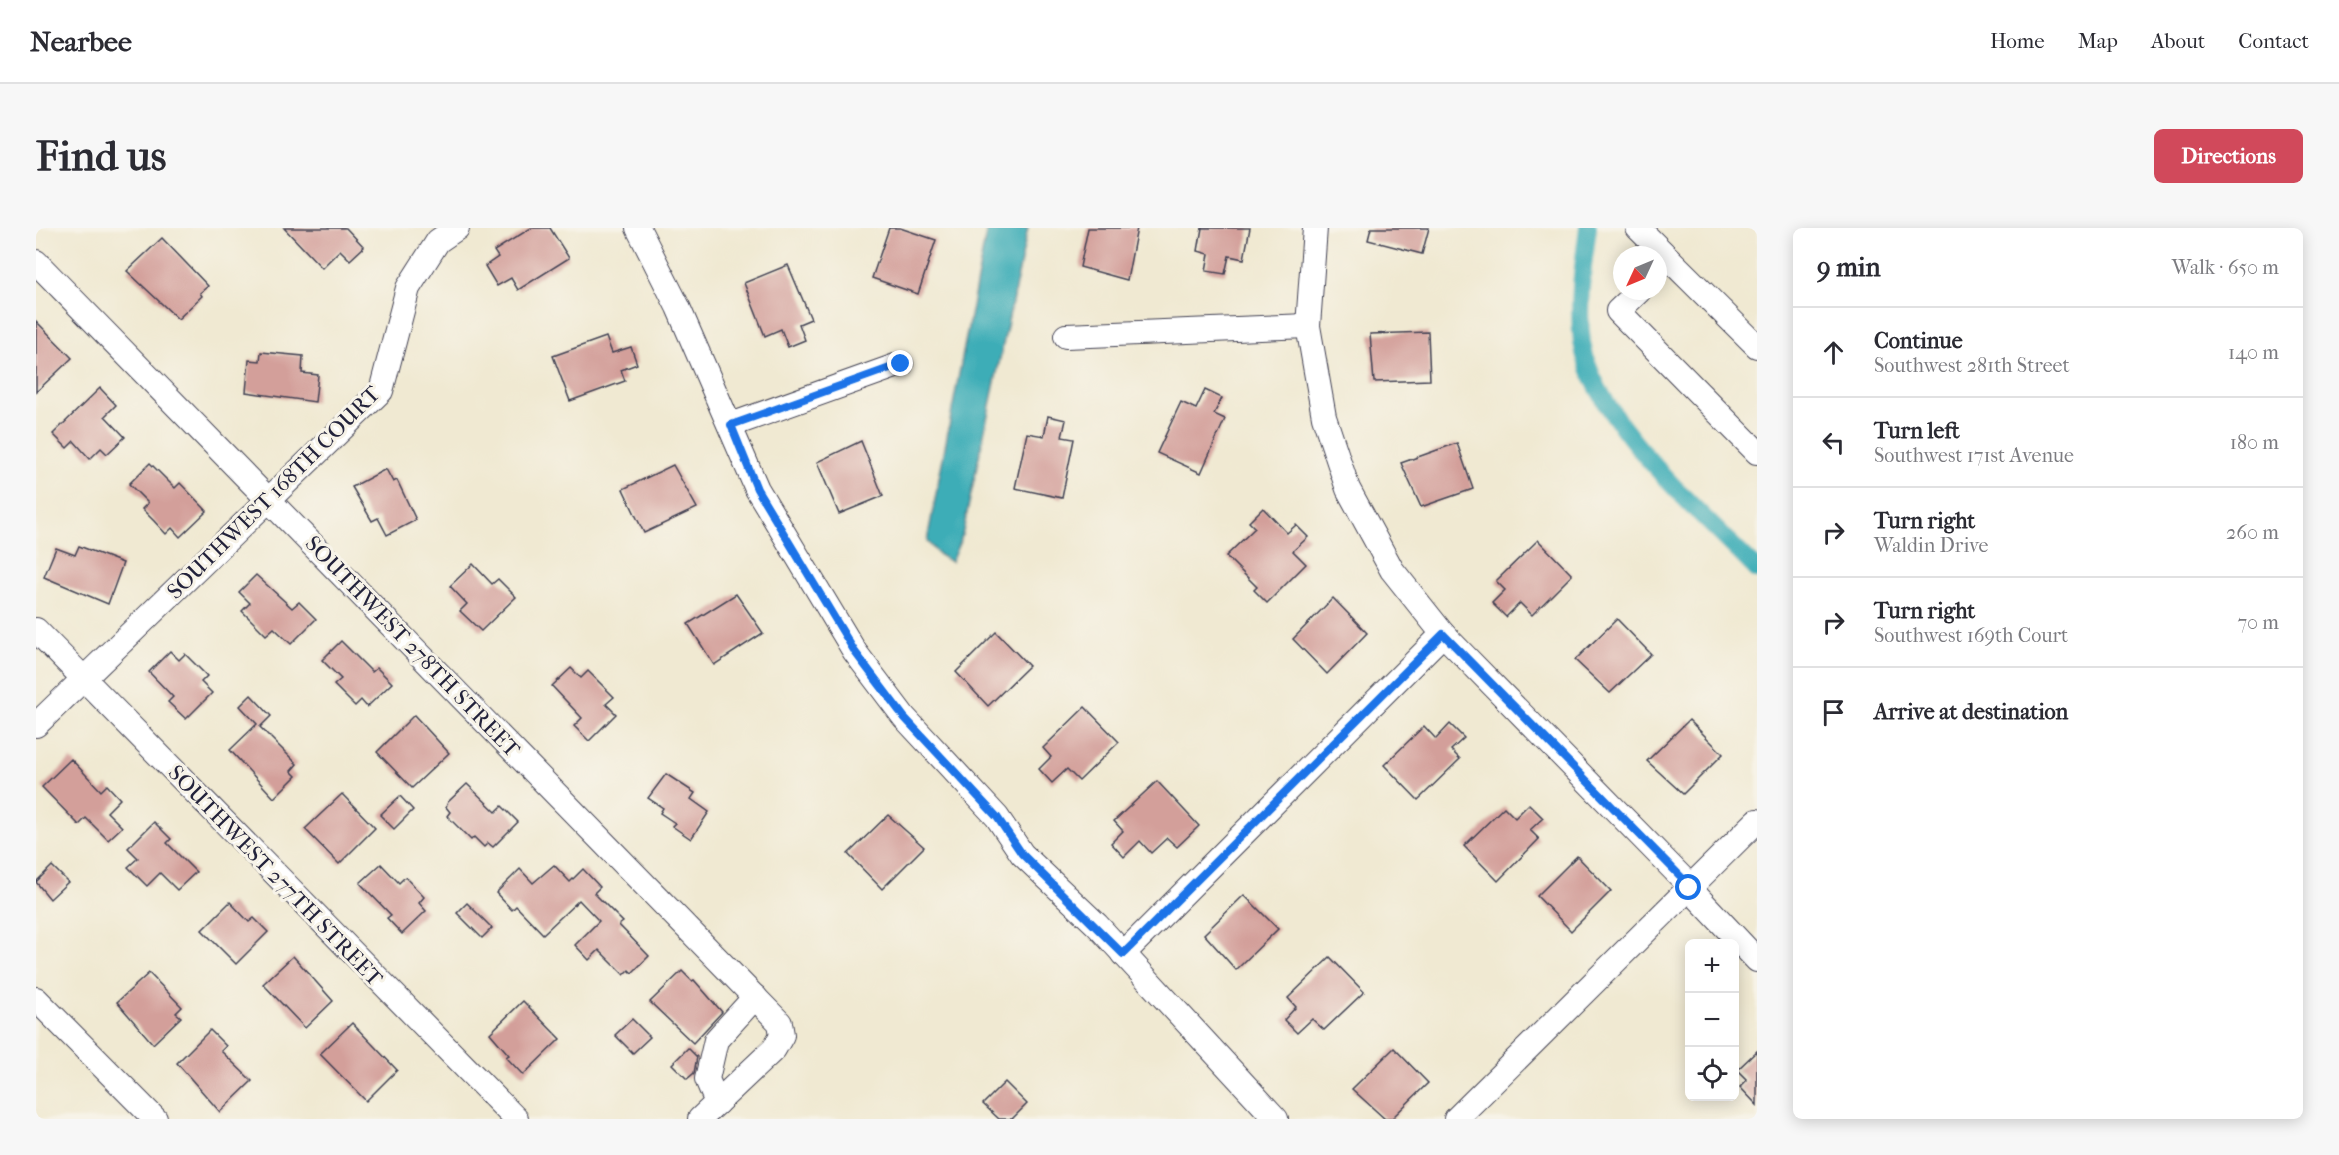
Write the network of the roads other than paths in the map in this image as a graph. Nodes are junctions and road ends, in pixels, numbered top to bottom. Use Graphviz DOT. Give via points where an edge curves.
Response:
graph roads {
  1 [pos="457,228"];
  2 [pos="638,228"];
  3 [pos="1315,228"];
  4 [pos="1638,228"];
  5 [pos="1650,246"];
  6 [pos="36,262"];
  7 [pos="1667,269"];
  8 [pos="1630,300"];
  9 [pos="1308,327"];
  10 [pos="1066,336"];
  11 [pos="1757,346"];
  12 [pos="901,364"];
  13 [pos="731,425"];
  14 [pos="1757,452"];
  15 [pos="270,499"];
  16 [pos="36,630"];
  17 [pos="1443,634"];
  18 [pos="84,679"];
  19 [pos="36,725"];
  20 [pos="1757,821"];
  21 [pos="1690,887"];
  22 [pos="1123,954"];
  23 [pos="1757,960"];
  24 [pos="754,997"];
  25 [pos="36,999"];
  26 [pos="709,1111"];
  27 [pos="155,1119"];
  28 [pos="516,1119"];
  29 [pos="1276,1119"];
  30 [pos="1456,1119"];
  1 -- 15 [label="street, SOUTHWEST 168TH COURT" via="438,241 408,288 381,391"];
  2 -- 13 [label="street"];
  3 -- 9 [label="street"];
  4 -- 5 [label="street"];
  6 -- 15 [label="street, SOUTHWEST 278TH STREET"];
  7 -- 11 [label="street"];
  8 -- 14 [label="street" via="1618,311"];
  9 -- 10 [label="street"];
  9 -- 17 [label="street" via="1324,417 1348,489 1392,570"];
  12 -- 13 [label="street"];
  13 -- 22 [label="street" via="757,489 855,652 904,717 997,817 1022,854"];
  15 -- 18 [label="street, SOUTHWEST 168TH COURT"];
  15 -- 24 [label="street, SOUTHWEST 278TH STREET"];
  16 -- 18 [label="street, SOUTHWEST 277TH STREET"];
  17 -- 21 [label="street"];
  17 -- 22 [label="street"];
  18 -- 19 [label="street, SOUTHWEST 168TH COURT"];
  18 -- 28 [label="street, SOUTHWEST 277TH STREET"];
  20 -- 21 [label="street"];
  21 -- 23 [label="street"];
  21 -- 30 [label="street"];
  22 -- 29 [label="street"];
  24 -- 26 [label="street" via="717,1040 707,1079"];
  24 -- 26 [label="street, SOUTHWEST 278TH STREET" via="780,1023 782,1035 774,1049"];
  25 -- 27 [label="street"];
}
